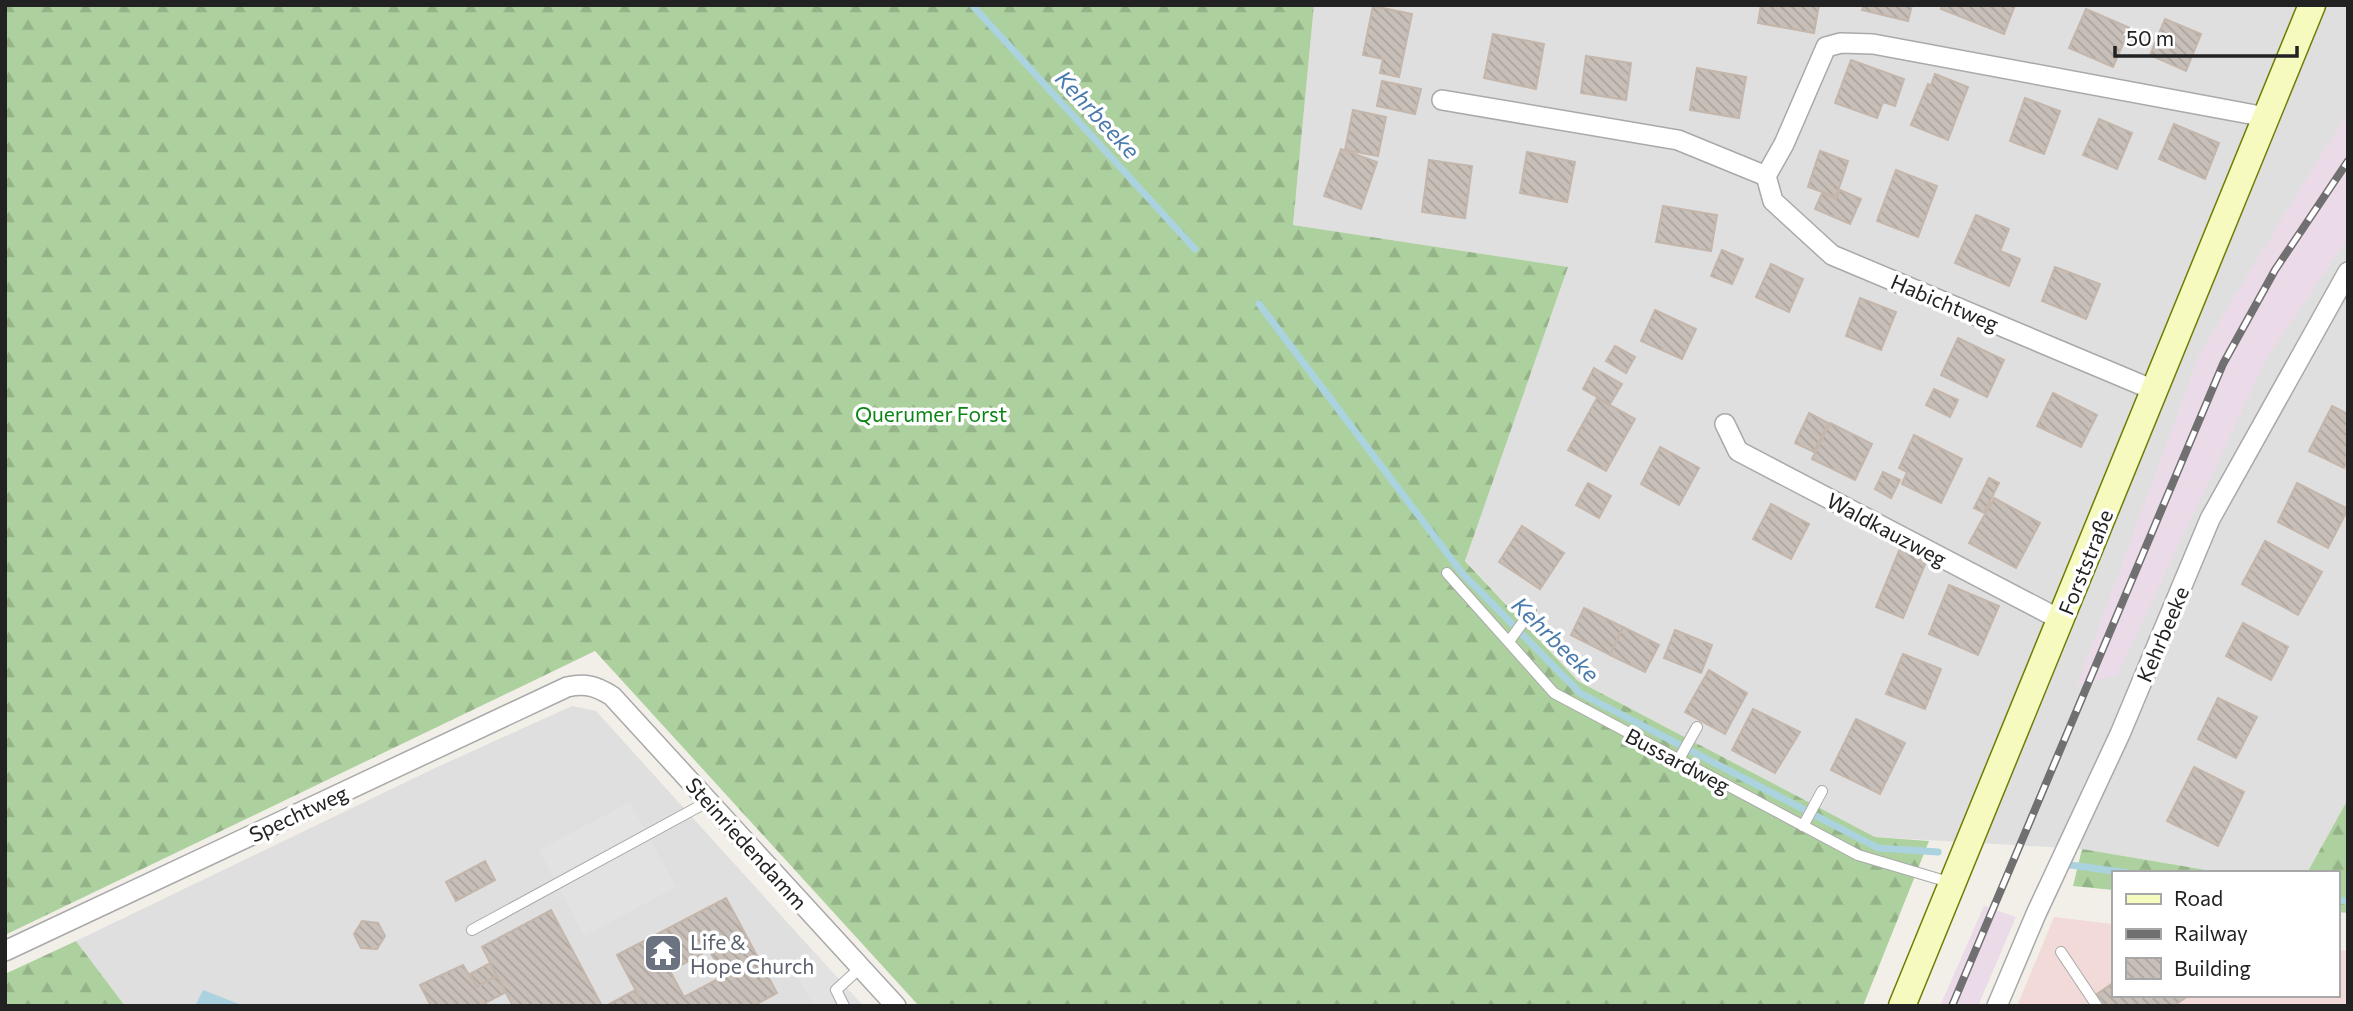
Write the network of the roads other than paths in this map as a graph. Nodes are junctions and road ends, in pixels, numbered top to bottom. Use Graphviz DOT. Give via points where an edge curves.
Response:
graph roads {
  1 [pos="2312,5"];
  2 [pos="1442,100"];
  3 [pos="2266,117"];
  4 [pos="1766,176"];
  5 [pos="2348,272"];
  6 [pos="2157,391"];
  7 [pos="1726,424"];
  8 [pos="1447,573"];
  9 [pos="1531,611"];
  10 [pos="2061,620"];
  11 [pos="1510,640"];
  12 [pos="593,685"];
  13 [pos="1697,727"];
  14 [pos="1678,761"];
  15 [pos="1822,791"];
  16 [pos="709,801"];
  17 [pos="1804,826"];
  18 [pos="1952,883"];
  19 [pos="472,930"];
  20 [pos="5,951"];
  21 [pos="2060,952"];
  22 [pos="861,967"];
  23 [pos="844,1006"];
  24 [pos="895,1006"];
  25 [pos="1902,1006"];
  26 [pos="1997,1006"];
  27 [pos="2097,1006"];
  1 -- 3 [label="main road, Forststraße"];
  2 -- 4 [label="street" via="1678,140"];
  3 -- 4 [label="street" via="1873,44 1841,43 1826,47"];
  3 -- 6 [label="main road, Forststraße"];
  4 -- 6 [label="street, Habichtweg" via="1773,201 1832,255"];
  5 -- 26 [label="street, Kehrbeeke" via="2210,519 2120,734"];
  6 -- 10 [label="main road, Forststraße"];
  7 -- 10 [label="street, Waldkauzweg" via="1738,452"];
  8 -- 11 [label="lane, Bussardweg"];
  9 -- 11 [label="lane"];
  10 -- 18 [label="main road, Forststraße"];
  11 -- 14 [label="lane, Bussardweg" via="1554,693"];
  12 -- 16 [label="street, Steinriedendamm" via="612,696"];
  12 -- 20 [label="street, Spechtweg" via="567,687"];
  13 -- 14 [label="lane"];
  14 -- 17 [label="lane, Bussardweg"];
  15 -- 17 [label="lane"];
  16 -- 19 [label="lane"];
  16 -- 22 [label="street, Steinriedendamm"];
  17 -- 18 [label="lane, Bussardweg" via="1858,855"];
  18 -- 25 [label="main road, Forststraße"];
  21 -- 27 [label="lane"];
  22 -- 23 [label="lane" via="836,990"];
  22 -- 24 [label="street, Steinriedendamm"];
}
